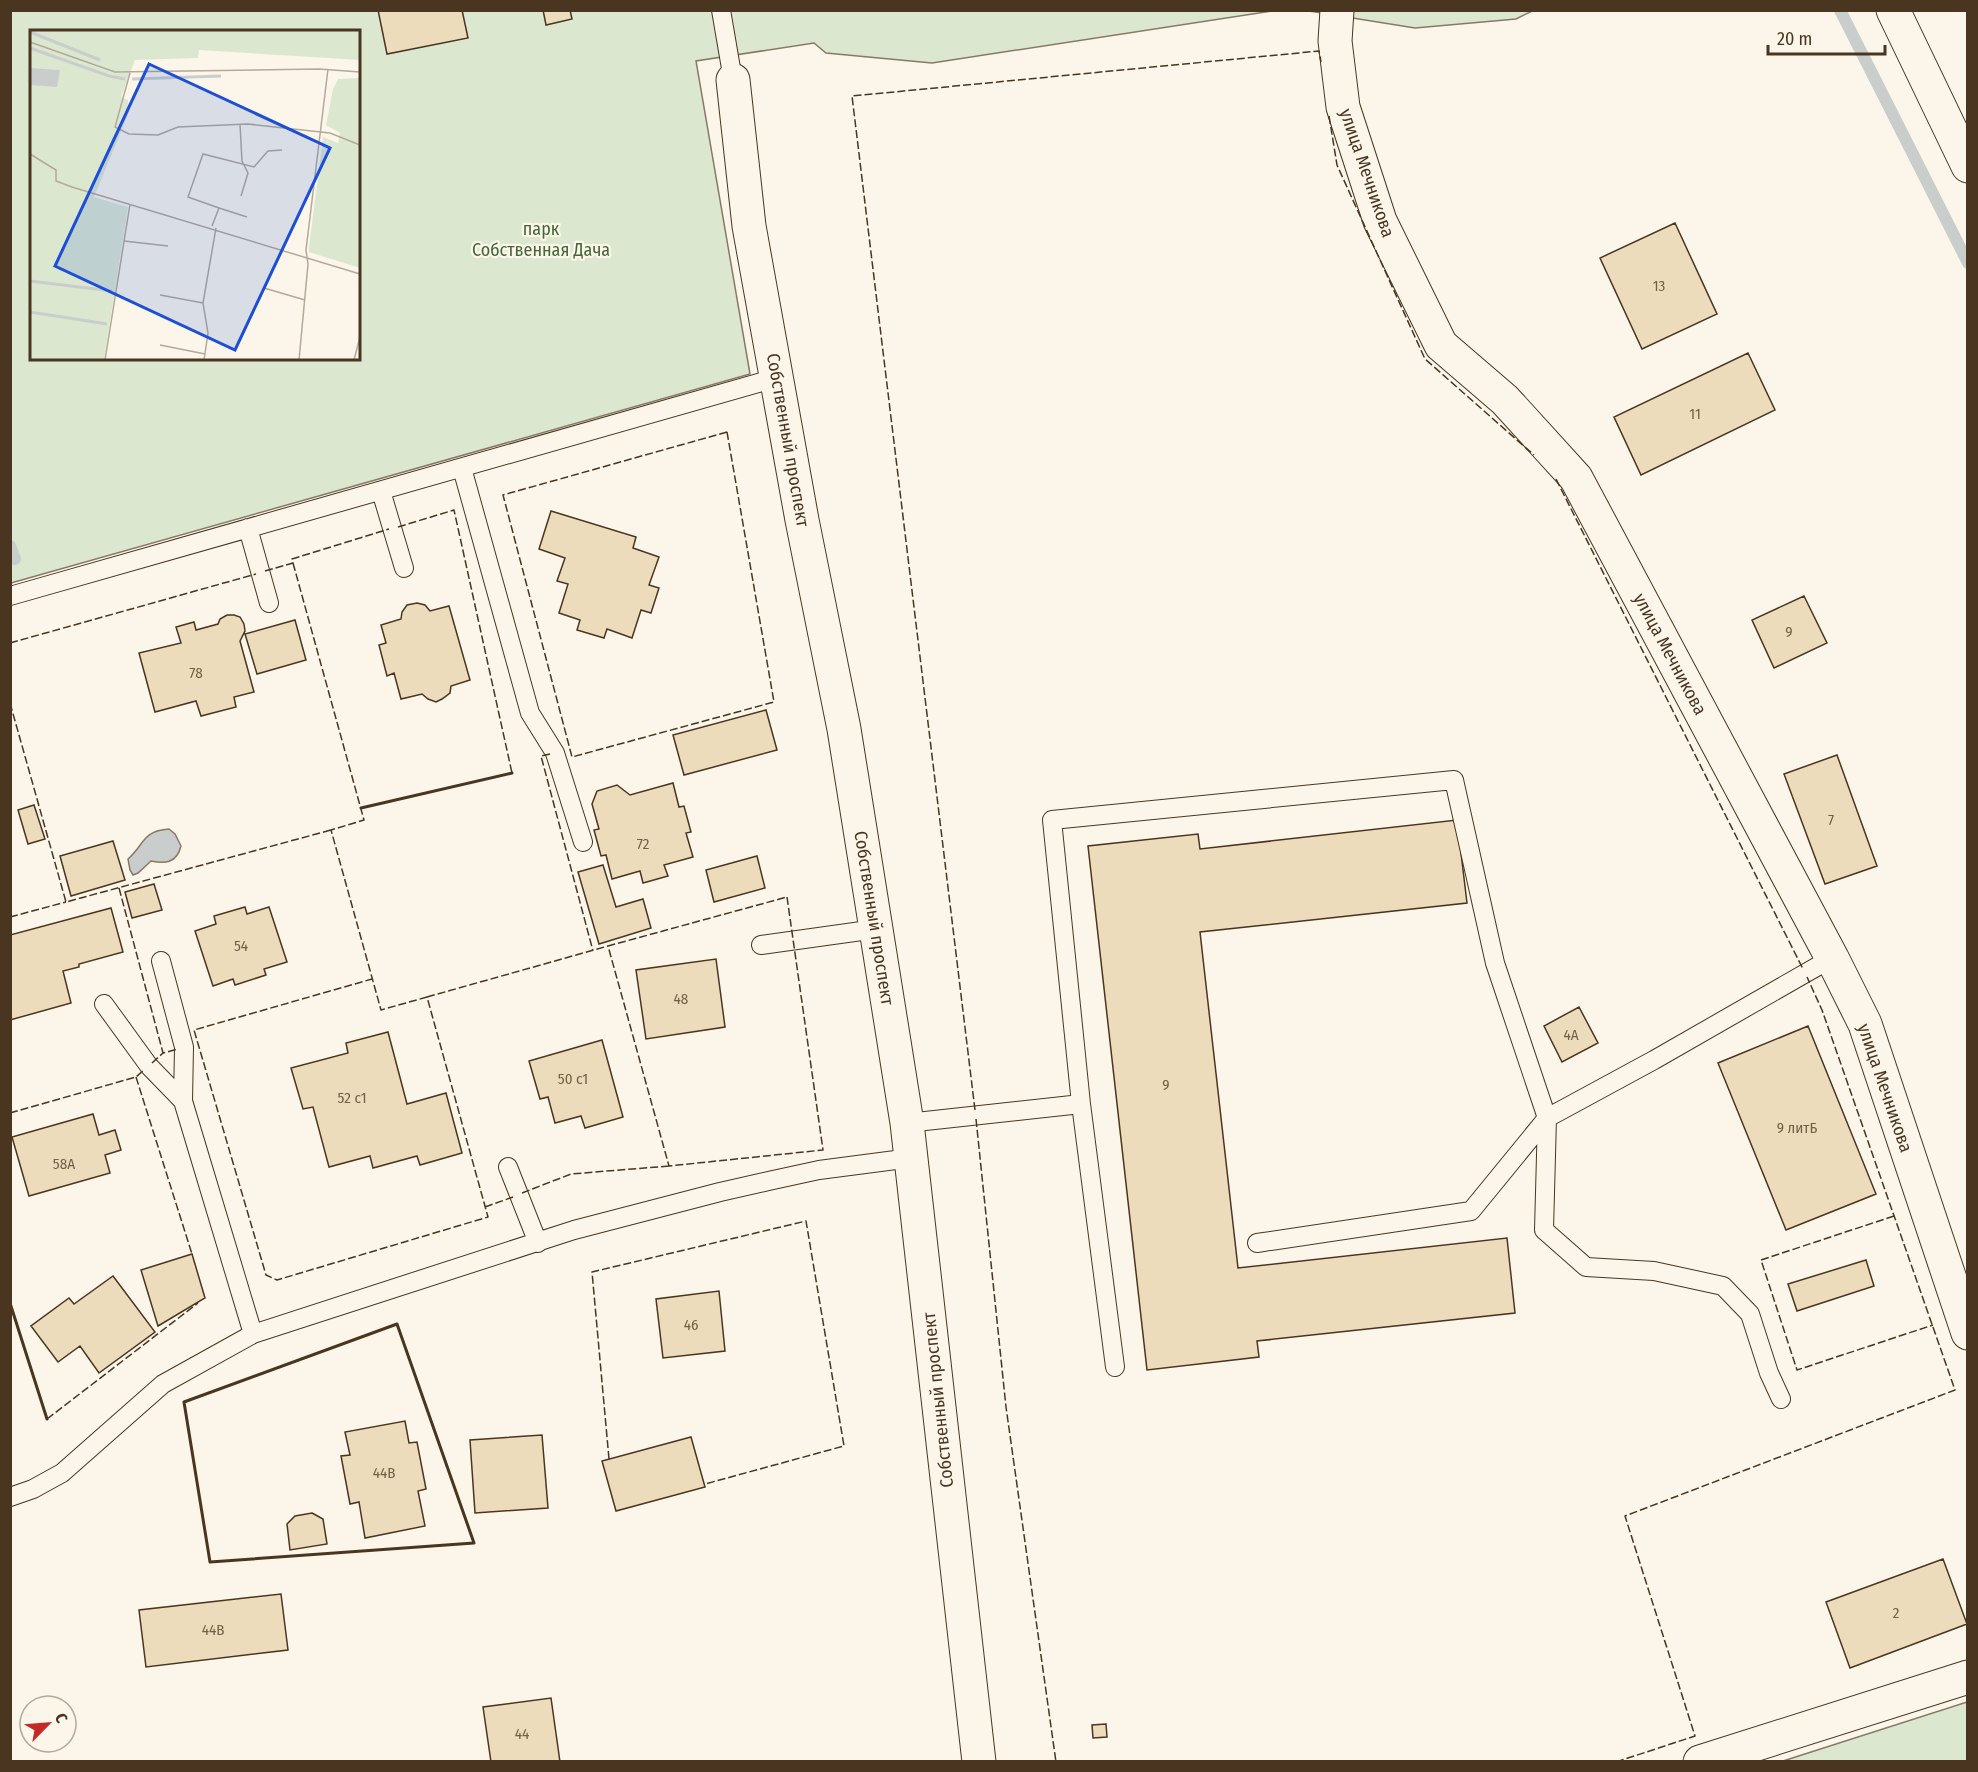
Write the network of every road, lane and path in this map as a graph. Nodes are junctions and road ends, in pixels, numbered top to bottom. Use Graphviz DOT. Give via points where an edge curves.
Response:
graph roads {
  1 [pos="721,10"];
  2 [pos="1337,10"];
  3 [pos="1893,10"];
  4 [pos="733,80"];
  5 [pos="1968,166"];
  6 [pos="776,378"];
  7 [pos="462,468"];
  8 [pos="381,491"];
  9 [pos="248,528"];
  10 [pos="404,568"];
  11 [pos="10,596"];
  12 [pos="269,603"];
  13 [pos="583,842"];
  14 [pos="876,929"];
  15 [pos="761,945"];
  16 [pos="1832,958"];
  17 [pos="161,962"];
  18 [pos="104,1004"];
  19 [pos="183,1101"];
  20 [pos="1081,1104"];
  21 [pos="1547,1118"];
  22 [pos="907,1124"];
  23 [pos="911,1158"];
  24 [pos="508,1167"];
  25 [pos="537,1243"];
  26 [pos="1257,1243"];
  27 [pos="1968,1333"];
  28 [pos="254,1334"];
  29 [pos="1115,1367"];
  30 [pos="1781,1399"];
  31 [pos="10,1497"];
  32 [pos="1968,1677"];
  33 [pos="979,1761"];
  34 [pos="1700,1761"];
  1 -- 4 [label="lane"];
  2 -- 16 [label="street, улица Мечникова" via="1335,41 1343,107 1380,221 1441,345 1505,400 1576,478"];
  3 -- 5 [label="street"];
  4 -- 6 [label="street, Собственный проспект" via="749,226"];
  6 -- 7 [label="lane"];
  6 -- 14 [label="street, Собственный проспект" via="844,729"];
  7 -- 8 [label="lane"];
  7 -- 13 [label="lane" via="530,713 555,753"];
  8 -- 9 [label="lane"];
  8 -- 10 [label="lane"];
  9 -- 11 [label="lane"];
  9 -- 12 [label="lane"];
  14 -- 15 [label="lane"];
  14 -- 22 [label="street, Собственный проспект"];
  16 -- 21 [label="lane"];
  16 -- 27 [label="street, улица Мечникова" via="1864,1024"];
  17 -- 19 [label="lane" via="184,1047"];
  18 -- 19 [label="lane" via="149,1066"];
  19 -- 28 [label="lane"];
  20 -- 21 [label="lane" via="1052,820 1454,780 1495,963"];
  20 -- 22 [label="lane"];
  20 -- 29 [label="lane"];
  21 -- 26 [label="lane" via="1471,1211"];
  21 -- 30 [label="lane" via="1544,1230 1586,1266 1654,1271 1723,1286 1750,1314"];
  22 -- 23 [label="street, Собственный проспект"];
  23 -- 25 [label="lane" via="819,1170 720,1192"];
  23 -- 33 [label="street, Собственный проспект"];
  24 -- 25 [label="lane"];
  25 -- 28 [label="lane"];
  28 -- 31 [label="lane" via="163,1384 62,1473"];
  32 -- 34 [label="street"];
}
